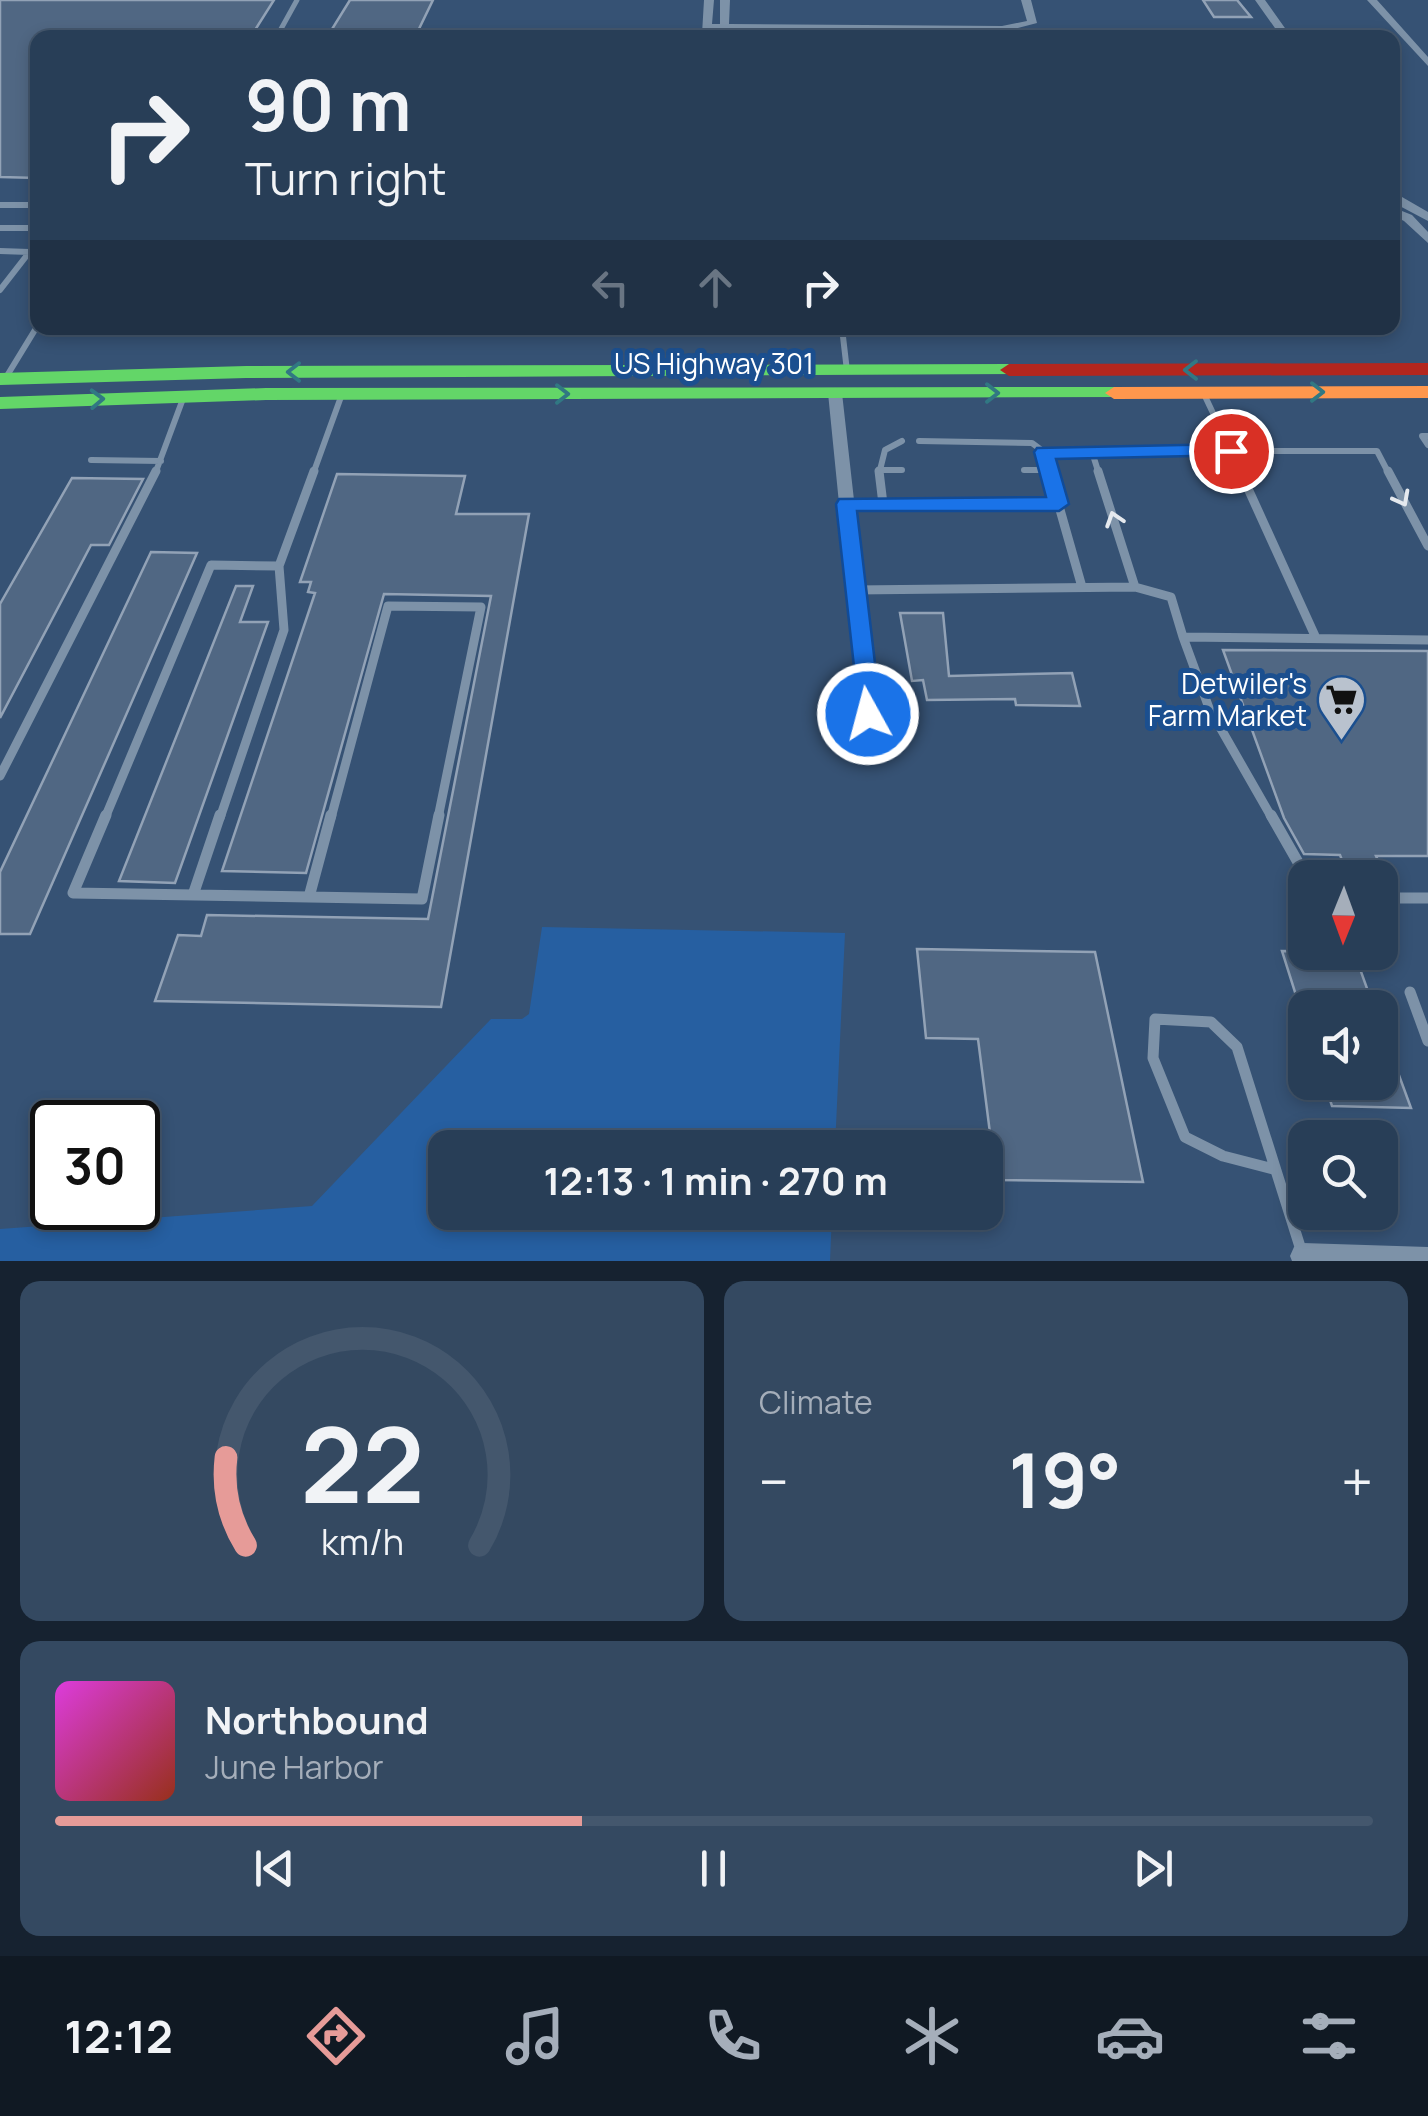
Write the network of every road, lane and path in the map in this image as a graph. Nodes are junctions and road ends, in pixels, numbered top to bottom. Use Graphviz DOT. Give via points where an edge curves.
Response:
graph roads {
  1 [pos="297,0"];
  2 [pos="709,0"];
  3 [pos="725,0"];
  4 [pos="1026,0"];
  5 [pos="1260,0"];
  6 [pos="1372,0"];
  7 [pos="280,30"];
  8 [pos="707,30"];
  9 [pos="724,30"];
  10 [pos="844,30"];
  11 [pos="1282,30"];
  12 [pos="1399,30"];
  13 [pos="1400,32"];
  14 [pos="1428,63"];
  15 [pos="1400,202"];
  16 [pos="0,205"];
  17 [pos="30,206"];
  18 [pos="1400,214"];
  19 [pos="1428,217"];
  20 [pos="0,228"];
  21 [pos="30,228"];
  22 [pos="1428,239"];
  23 [pos="0,251"];
  24 [pos="30,252"];
  25 [pos="0,275"];
  26 [pos="12,275"];
  27 [pos="0,290"];
  28 [pos="32,335"];
  29 [pos="843,335"];
  30 [pos="1428,369"];
  31 [pos="847,371"];
  32 [pos="968,371"];
  33 [pos="559,372"];
  34 [pos="2,382"];
  35 [pos="1203,392"];
  36 [pos="1428,392"];
  37 [pos="836,393"];
  38 [pos="342,394"];
  39 [pos="666,394"];
  40 [pos="184,396"];
  41 [pos="0,402"];
  42 [pos="1428,436"];
  43 [pos="902,441"];
  44 [pos="919,441"];
  45 [pos="1428,446"];
  46 [pos="1231,451"];
  47 [pos="1044,452"];
  48 [pos="1092,452"];
  49 [pos="91,460"];
  50 [pos="161,461"];
  51 [pos="879,470"];
  52 [pos="902,470"];
  53 [pos="1024,470"];
  54 [pos="1049,470"];
  55 [pos="846,504"];
  56 [pos="883,504"];
  57 [pos="1059,504"];
  58 [pos="1428,546"];
  59 [pos="279,566"];
  60 [pos="1082,587"];
  61 [pos="1135,587"];
  62 [pos="855,590"];
  63 [pos="1183,637"];
  64 [pos="1316,638"];
  65 [pos="1428,640"];
  66 [pos="868,714"];
  67 [pos="0,776"];
  68 [pos="1296,860"];
  69 [pos="193,895"];
  70 [pos="309,898"];
  71 [pos="1398,898"];
  72 [pos="1428,898"];
  73 [pos="1410,992"];
  74 [pos="1428,1041"];
  75 [pos="1273,1169"];
  76 [pos="1303,1256"];
  77 [pos="1428,1260"];
  1 -- 7 [label="lane"];
  2 -- 8 [label="street"];
  3 -- 9 [label="street"];
  4 -- 10 [label="street" via="1032,23 1024,27"];
  5 -- 11 [label="street"];
  6 -- 12 [label="street"];
  13 -- 14 [label="street"];
  15 -- 19 [label="street"];
  16 -- 17 [label="lane"];
  18 -- 22 [label="street"];
  20 -- 21 [label="lane"];
  23 -- 24 [label="lane"];
  24 -- 26 [label="lane"];
  25 -- 26 [label="lane"];
  26 -- 27 [label="lane"];
  28 -- 34 [label="lane"];
  29 -- 31 [label="lane"];
  30 -- 32 [label="main road, one-way"];
  31 -- 32 [label="main road"];
  31 -- 33 [label="main road"];
  31 -- 39 [label="main road" via="797,384 689,386"];
  32 -- 37 [label="main road" via="851,385"];
  33 -- 34 [label="main road, one-way" via="246,372"];
  33 -- 38 [label="main road" via="359,385"];
  35 -- 36 [label="main road, US Highway 301, one-way"];
  37 -- 35 [label="main road, US Highway 301, one-way"];
  35 -- 46 [label="lane"];
  37 -- 39 [label="main road, US Highway 301"];
  37 -- 55 [label="street"];
  38 -- 39 [label="main road, US Highway 301, one-way"];
  38 -- 40 [label="main road, US Highway 301"];
  38 -- 59 [label="lane"];
  41 -- 40 [label="main road, US Highway 301, one-way"];
  40 -- 50 [label="lane"];
  42 -- 45 [label="lane" via="1422,436"];
  43 -- 51 [label="lane" via="880,451"];
  44 -- 47 [label="lane" via="1032,442"];
  46 -- 48 [label="lane"];
  46 -- 58 [label="lane, one-way" via="1377,451"];
  46 -- 64 [label="lane"];
  47 -- 48 [label="lane"];
  47 -- 54 [label="lane"];
  61 -- 48 [label="lane, one-way"];
  49 -- 50 [label="lane"];
  50 -- 67 [label="lane"];
  51 -- 52 [label="lane"];
  51 -- 56 [label="lane"];
  53 -- 54 [label="lane"];
  54 -- 57 [label="lane"];
  55 -- 56 [label="lane"];
  55 -- 62 [label="street"];
  56 -- 57 [label="lane"];
  57 -- 60 [label="lane"];
  59 -- 69 [label="lane" via="284,630"];
  59 -- 69 [label="lane" via="210,565 72,893"];
  60 -- 61 [label="lane"];
  60 -- 62 [label="lane"];
  61 -- 63 [label="lane" via="1171,597"];
  62 -- 66 [label="street"];
  63 -- 64 [label="lane"];
  63 -- 68 [label="lane" via="1209,708"];
  64 -- 65 [label="lane"];
  69 -- 70 [label="lane"];
  70 -- 70 [label="lane" via="422,899 481,607 388,606"];
  71 -- 72 [label="lane"];
  73 -- 74 [label="lane"];
  75 -- 75 [label="lane" via="1237,1047 1211,1022 1154,1019 1153,1058 1185,1137"];
  75 -- 76 [label="lane"];
  76 -- 77 [label="street"];
}
